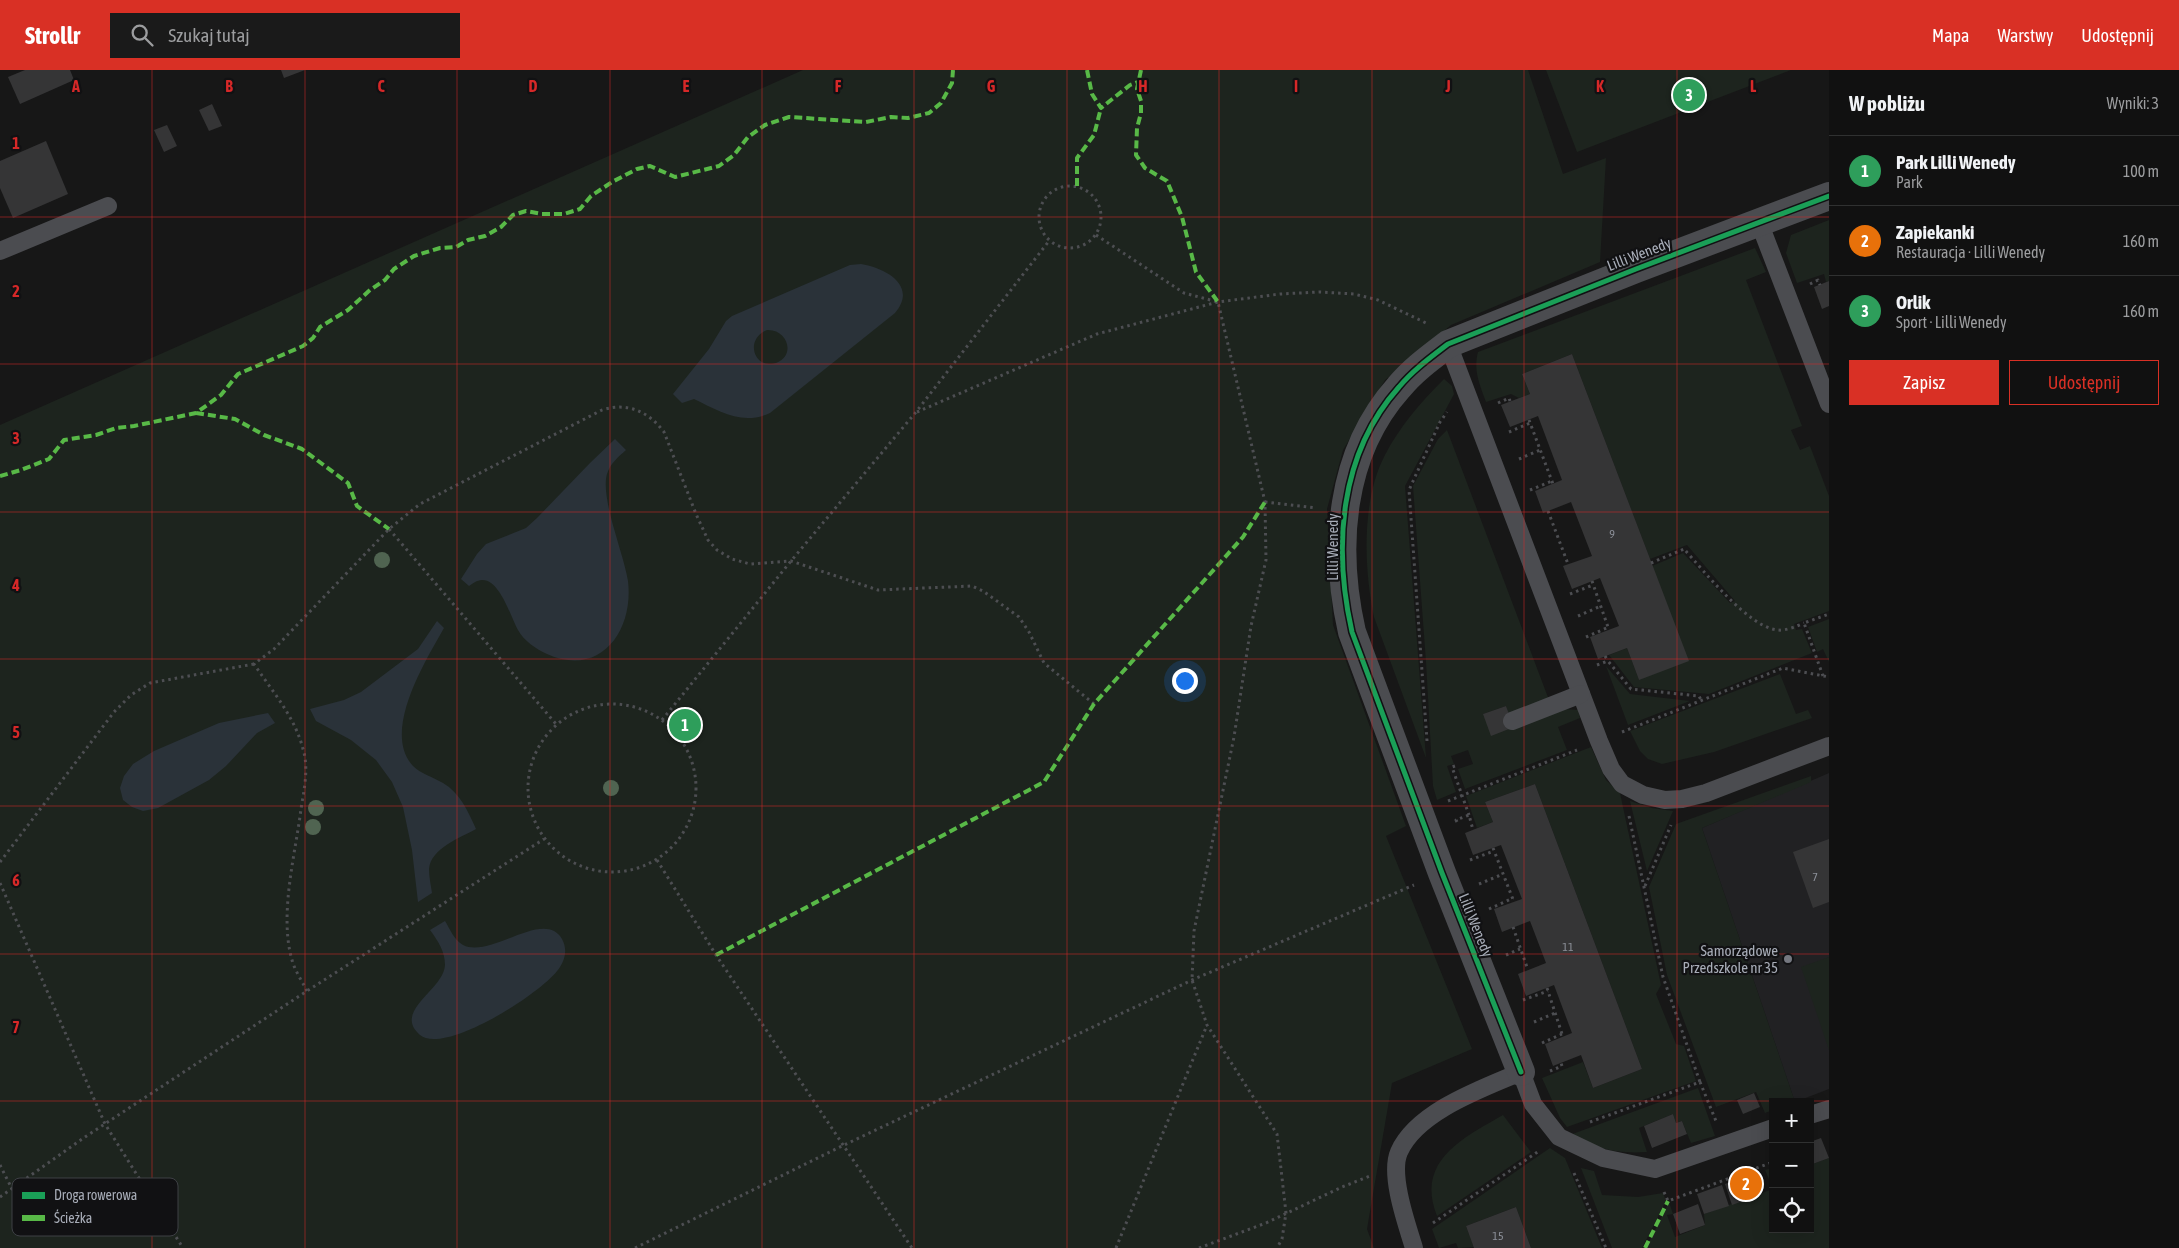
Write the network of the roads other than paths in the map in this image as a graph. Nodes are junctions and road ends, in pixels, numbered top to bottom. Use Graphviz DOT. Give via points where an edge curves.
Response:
graph roads {
  1 [pos="1829,196"];
  2 [pos="108,206"];
  3 [pos="1759,222"];
  4 [pos="0,251"];
  5 [pos="1448,344"];
  6 [pos="1829,404"];
  7 [pos="1581,694"];
  8 [pos="1512,721"];
  9 [pos="1829,746"];
  10 [pos="1522,1072"];
  11 [pos="1829,1109"];
  12 [pos="1814,1114"];
  13 [pos="1769,1129"];
  14 [pos="1414,1248"];
  1 -- 3 [label="street, Lilli Wenedy"];
  2 -- 4 [label="lane"];
  3 -- 5 [label="street, Lilli Wenedy"];
  3 -- 6 [label="lane"];
  5 -- 7 [label="lane"];
  5 -- 10 [label="street, Lilli Wenedy" via="1399,387 1378,414 1362,443 1349,481 1342,565 1352,632 1442,873"];
  7 -- 8 [label="lane"];
  7 -- 9 [label="lane" via="1611,769 1622,784 1643,795 1665,800 1706,793"];
  10 -- 13 [label="lane, Lilli Wenedy" via="1533,1104 1559,1137 1603,1158 1655,1169"];
  10 -- 14 [label="lane" via="1462,1097 1434,1115 1410,1135 1399,1152 1400,1204"];
  11 -- 12 [label="lane"];
}
